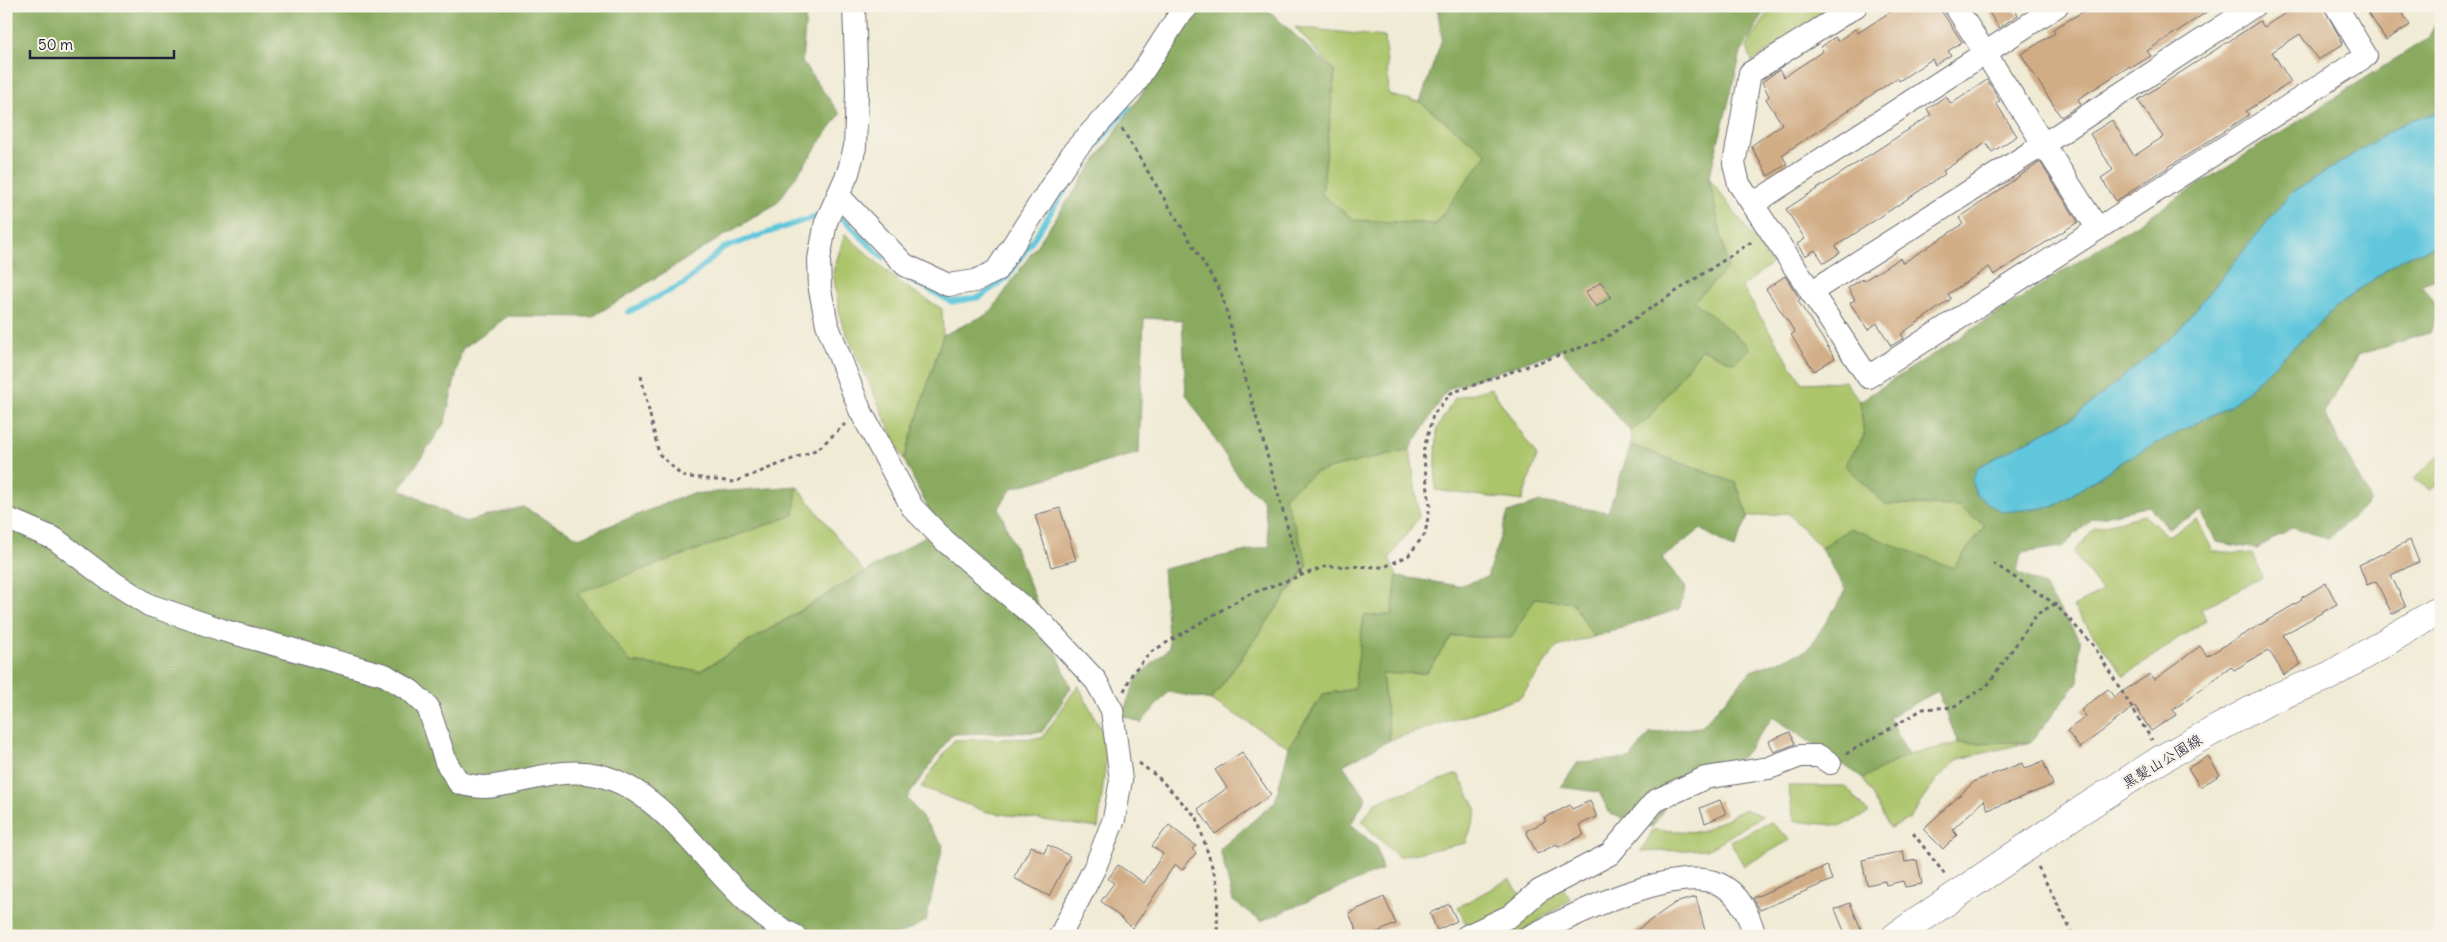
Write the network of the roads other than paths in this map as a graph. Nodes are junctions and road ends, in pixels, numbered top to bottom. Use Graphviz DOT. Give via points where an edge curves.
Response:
graph roads {
  1 [pos="854,6"];
  2 [pos="1188,6"];
  3 [pos="1856,6"];
  4 [pos="1955,6"];
  5 [pos="2058,6"];
  6 [pos="2254,6"];
  7 [pos="2336,6"];
  8 [pos="1985,53"];
  9 [pos="2044,144"];
  10 [pos="838,195"];
  11 [pos="1753,204"];
  12 [pos="2098,229"];
  13 [pos="1811,292"];
  14 [pos="6,518"];
  15 [pos="2441,609"];
  16 [pos="1830,763"];
  17 [pos="795,936"];
  18 [pos="1060,936"];
  19 [pos="1467,936"];
  20 [pos="1531,936"];
  21 [pos="1756,936"];
  22 [pos="1896,936"];
  1 -- 10 [label="street" via="857,92 854,147 848,174"];
  2 -- 10 [label="street" via="1134,84 1074,150 996,270 976,281 948,285 905,265"];
  3 -- 11 [label="street" via="1750,73 1734,164 1739,184"];
  4 -- 8 [label="street"];
  5 -- 8 [label="street"];
  6 -- 9 [label="street"];
  7 -- 12 [label="street" via="2366,56"];
  8 -- 9 [label="street"];
  8 -- 11 [label="street"];
  9 -- 12 [label="street"];
  9 -- 13 [label="street"];
  10 -- 18 [label="street" via="826,222 819,259 820,290 827,324 860,410 912,507 945,541 1044,625 1096,681 1112,710 1121,780 1114,819 1096,865"];
  11 -- 13 [label="street"];
  12 -- 13 [label="street" via="1868,377"];
  14 -- 17 [label="street" via="55,539 149,605 222,630 385,675 428,707 446,762 459,784 483,787 556,773 597,775 634,788 777,927"];
  15 -- 22 [label="main road, 黒髪山公園線" via="2329,676 2272,699 2163,758"];
  16 -- 19 [label="street" via="1819,756 1800,756 1769,768 1705,778 1655,801 1610,854 1538,891 1510,916"];
  20 -- 21 [label="street" via="1574,914 1652,885 1703,878 1721,884 1737,898 1749,914"];
}
